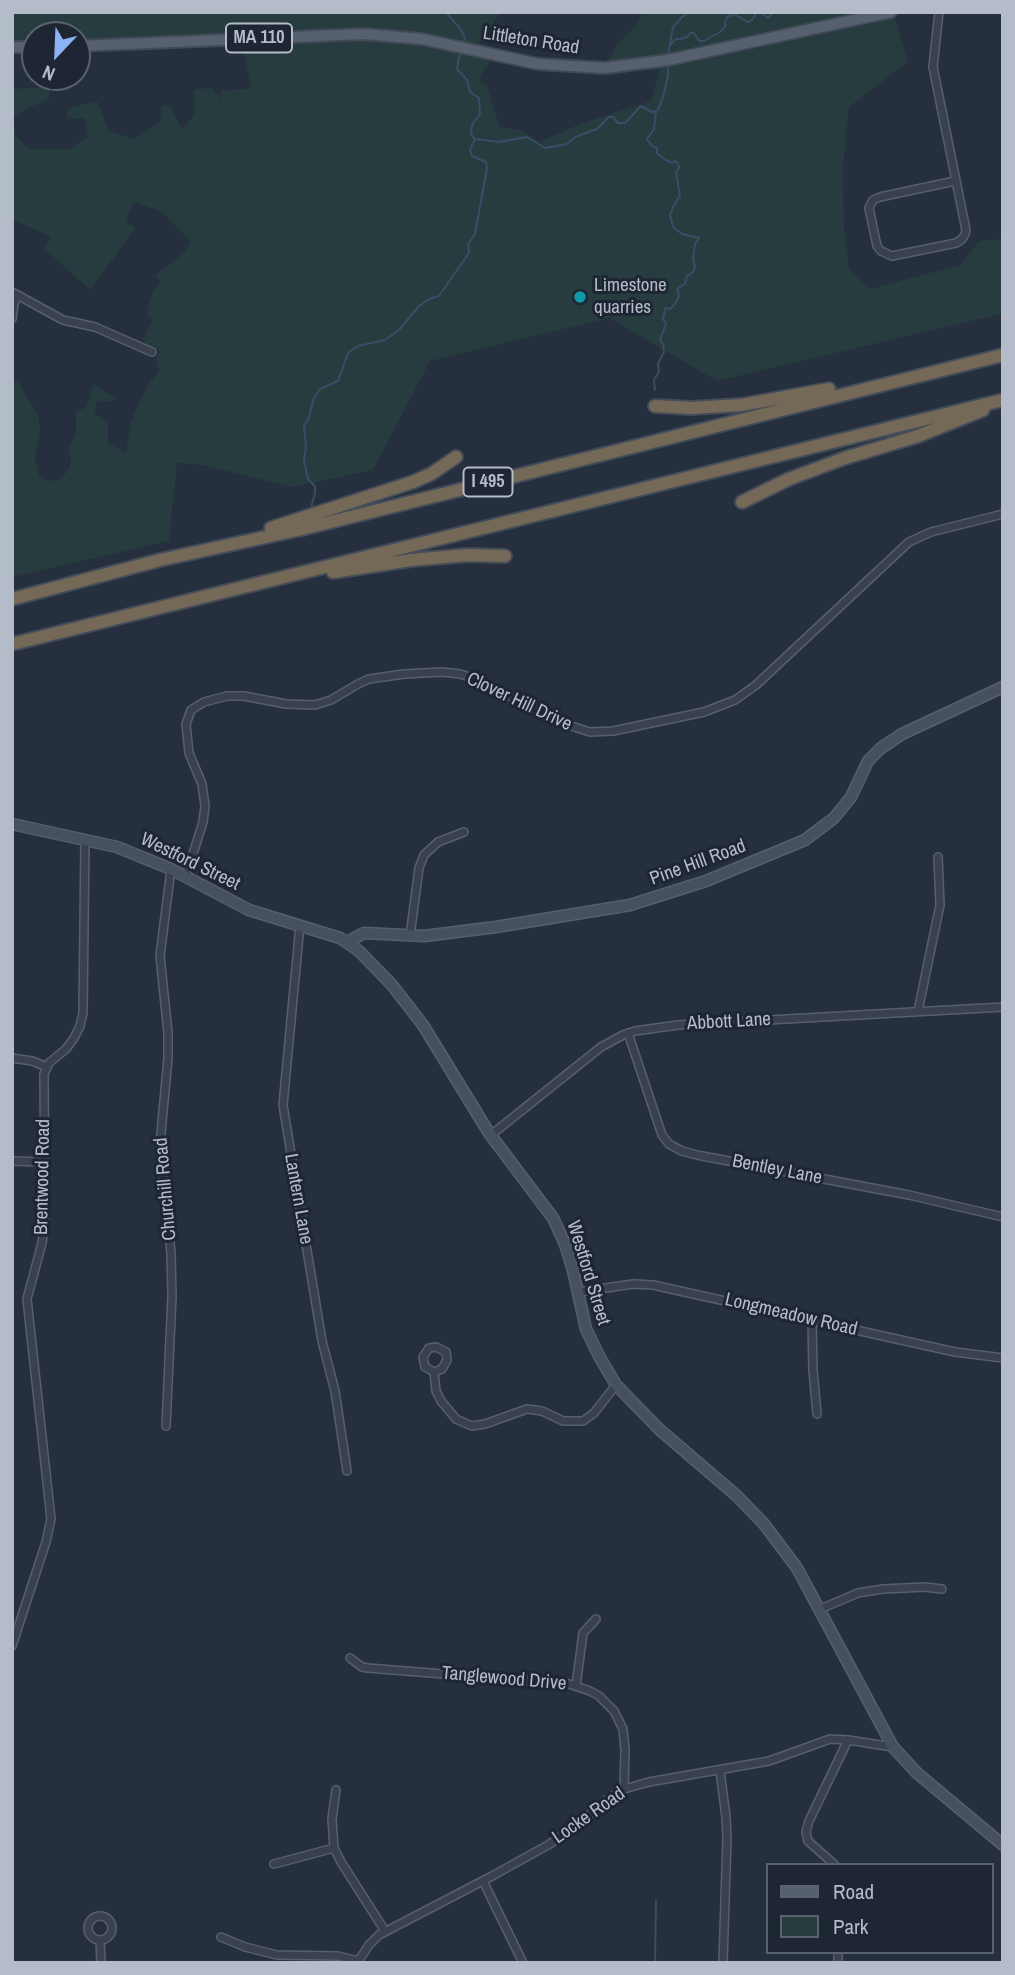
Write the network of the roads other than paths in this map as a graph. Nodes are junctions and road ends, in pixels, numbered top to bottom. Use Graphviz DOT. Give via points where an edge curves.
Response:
graph roads {
  1 [pos="891,12"];
  2 [pos="939,12"];
  3 [pos="91,45"];
  4 [pos="956,181"];
  5 [pos="14,299"];
  6 [pos="12,319"];
  7 [pos="152,352"];
  8 [pos="1003,355"];
  9 [pos="963,365"];
  10 [pos="1003,401"];
  11 [pos="655,406"];
  12 [pos="456,457"];
  13 [pos="742,502"];
  14 [pos="1003,514"];
  15 [pos="185,555"];
  16 [pos="505,556"];
  17 [pos="267,580"];
  18 [pos="12,599"];
  19 [pos="12,643"];
  20 [pos="1003,687"];
  21 [pos="12,824"];
  22 [pos="464,832"];
  23 [pos="85,839"];
  24 [pos="938,857"];
  25 [pos="171,869"];
  26 [pos="186,876"];
  27 [pos="300,925"];
  28 [pos="410,936"];
  29 [pos="347,942"];
  30 [pos="1003,1007"];
  31 [pos="918,1011"];
  32 [pos="628,1033"];
  33 [pos="12,1058"];
  34 [pos="47,1067"];
  35 [pos="491,1135"];
  36 [pos="12,1161"];
  37 [pos="46,1162"];
  38 [pos="1003,1217"];
  39 [pos="579,1292"];
  40 [pos="812,1320"];
  41 [pos="1003,1358"];
  42 [pos="434,1371"];
  43 [pos="616,1385"];
  44 [pos="817,1414"];
  45 [pos="166,1426"];
  46 [pos="347,1471"];
  47 [pos="942,1589"];
  48 [pos="818,1610"];
  49 [pos="596,1619"];
  50 [pos="12,1646"];
  51 [pos="350,1658"];
  52 [pos="576,1686"];
  53 [pos="848,1740"];
  54 [pos="892,1747"];
  55 [pos="720,1770"];
  56 [pos="624,1789"];
  57 [pos="336,1790"];
  58 [pos="1003,1845"];
  59 [pos="334,1848"];
  60 [pos="833,1863"];
  61 [pos="274,1864"];
  62 [pos="483,1881"];
  63 [pos="385,1931"];
  64 [pos="221,1937"];
  65 [pos="100,1940"];
  66 [pos="357,1962"];
  67 [pos="101,1963"];
  68 [pos="523,1963"];
  69 [pos="723,1963"];
  1 -- 3 [label="main road, Littleton Road / MA 110" via="687,56 605,68 524,61 402,36"];
  2 -- 4 [label="street" via="933,67"];
  4 -- 4 [label="street" via="873,200 869,208 881,251 895,255 962,239 966,230"];
  5 -- 6 [label="street"];
  5 -- 7 [label="street"];
  8 -- 9 [label="highway, I 495"];
  9 -- 11 [label="highway" via="741,405"];
  9 -- 15 [label="highway, I 495"];
  10 -- 13 [label="highway" via="789,479"];
  10 -- 17 [label="highway, I 495"];
  12 -- 15 [label="highway" via="413,482"];
  14 -- 26 [label="street, Clover Hill Drive" via="909,542 756,685 735,700 704,712 613,731 586,731 473,678 442,672 369,679 315,705 244,696 204,702 191,710 186,724 189,753 205,806"];
  15 -- 18 [label="highway, I 495"];
  16 -- 17 [label="highway" via="411,560"];
  17 -- 19 [label="highway, I 495"];
  20 -- 28 [label="main road, Pine Hill Road" via="881,748 868,761 851,797 834,818 773,854 630,905"];
  21 -- 23 [label="main road, Westford Street"];
  22 -- 28 [label="street" via="438,842 424,855"];
  23 -- 25 [label="main road, Westford Street" via="117,846"];
  23 -- 34 [label="street" via="82,1019 71,1044"];
  24 -- 31 [label="street" via="940,905"];
  25 -- 26 [label="main road, Westford Street"];
  25 -- 45 [label="street, Churchill Road" via="160,956 168,1032 160,1144 172,1252"];
  26 -- 27 [label="main road, Westford Street" via="249,910"];
  27 -- 29 [label="main road, Westford Street"];
  27 -- 46 [label="street, Lantern Lane" via="283,1105"];
  28 -- 29 [label="main road, Pine Hill Road" via="368,932"];
  29 -- 35 [label="main road, Westford Street" via="392,985 423,1025"];
  30 -- 31 [label="street, Abbott Lane"];
  31 -- 32 [label="street, Abbott Lane" via="678,1025"];
  32 -- 35 [label="street, Abbott Lane" via="601,1047"];
  32 -- 38 [label="street, Bentley Lane" via="662,1135 682,1151"];
  33 -- 34 [label="street"];
  34 -- 37 [label="street, Brentwood Road"];
  35 -- 39 [label="main road, Westford Street" via="553,1218"];
  36 -- 37 [label="street"];
  37 -- 50 [label="street, Brentwood Road" via="44,1227 27,1304 51,1519"];
  39 -- 40 [label="street, Longmeadow Road" via="653,1285"];
  39 -- 43 [label="main road, Westford Street" via="586,1329"];
  40 -- 41 [label="street, Longmeadow Road"];
  40 -- 44 [label="street"];
  42 -- 43 [label="street" via="441,1401 456,1419 472,1426 527,1409 563,1421 583,1421"];
  43 -- 48 [label="main road, Westford Street" via="765,1524 797,1568"];
  47 -- 48 [label="street" via="858,1593"];
  48 -- 54 [label="main road, Westford Street"];
  49 -- 52 [label="street" via="583,1633"];
  51 -- 52 [label="street, Tanglewood Drive" via="368,1668"];
  52 -- 56 [label="street, Tanglewood Drive" via="599,1696 620,1720 625,1739"];
  53 -- 54 [label="street, Locke Road"];
  53 -- 55 [label="street, Locke Road" via="830,1739 769,1761"];
  53 -- 60 [label="street" via="806,1832 808,1841"];
  54 -- 58 [label="main road, Westford Street"];
  55 -- 56 [label="street, Locke Road"];
  55 -- 69 [label="street" via="727,1838"];
  56 -- 62 [label="street, Locke Road" via="548,1845"];
  57 -- 59 [label="street"];
  59 -- 61 [label="street"];
  59 -- 63 [label="street"];
  62 -- 63 [label="street, Locke Road"];
  62 -- 68 [label="street"];
  63 -- 66 [label="street, Locke Road" via="373,1939"];
  64 -- 66 [label="street" via="277,1955 338,1956"];
  65 -- 67 [label="street"];
}
